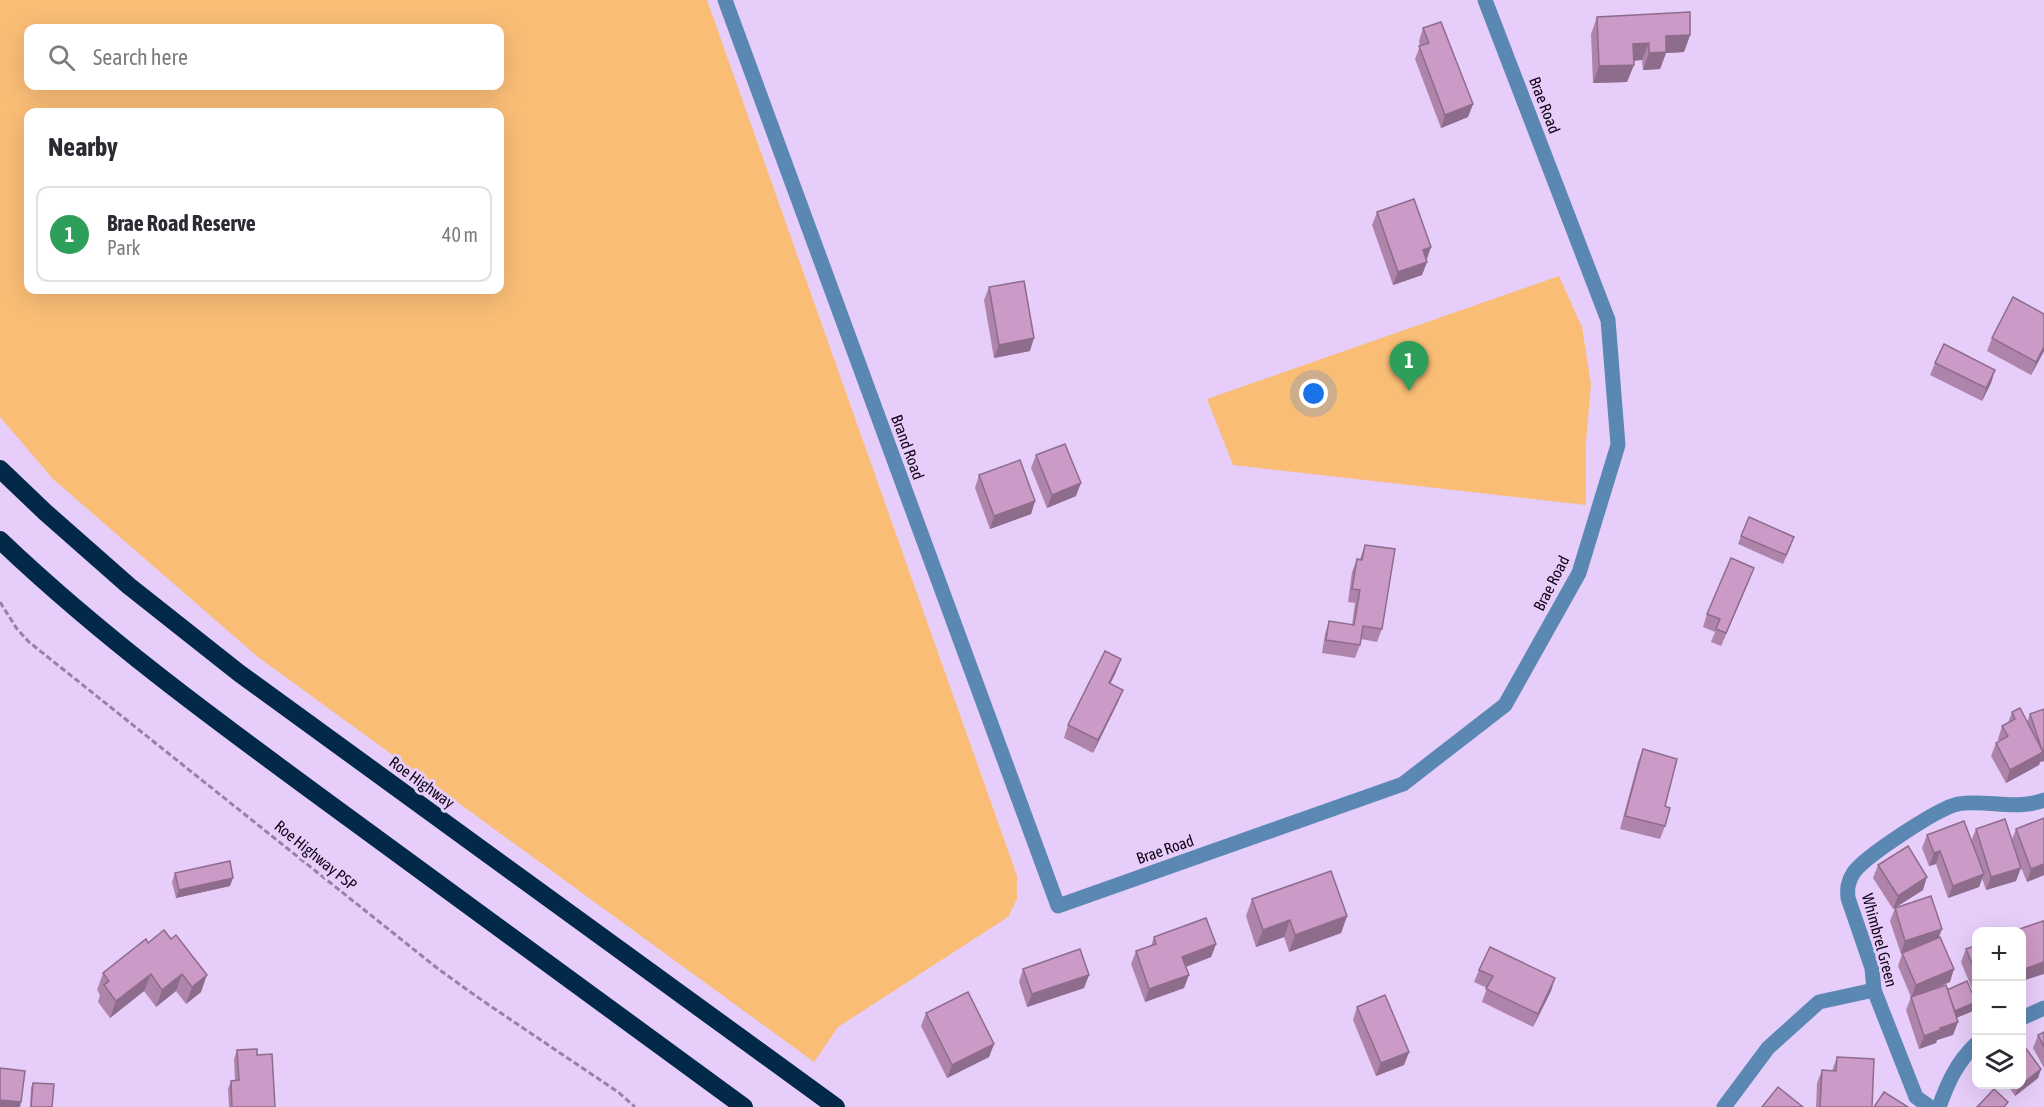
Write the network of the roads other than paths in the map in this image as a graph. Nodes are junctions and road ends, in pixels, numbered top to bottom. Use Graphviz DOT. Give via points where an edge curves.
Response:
graph roads {
  1 [pos="725,0"];
  2 [pos="1485,0"];
  3 [pos="0,469"];
  4 [pos="0,540"];
  5 [pos="2044,800"];
  6 [pos="1058,906"];
  7 [pos="1874,990"];
  8 [pos="2044,1008"];
  9 [pos="2026,1016"];
  10 [pos="1972,1049"];
  11 [pos="744,1107"];
  12 [pos="836,1107"];
  13 [pos="1724,1107"];
  14 [pos="1930,1107"];
  15 [pos="1939,1107"];
  1 -- 6 [label="street, Brand Road"];
  2 -- 6 [label="street, Brae Road" via="1608,320 1618,445 1579,573 1505,705 1402,784"];
  3 -- 12 [label="highway, Roe Highway" via="129,586 239,673"];
  4 -- 11 [label="highway" via="128,652 230,730"];
  5 -- 7 [label="street, Whimbrel Green" via="2028,805 1967,803 1945,808 1861,864 1847,889 1872,968"];
  7 -- 13 [label="street" via="1819,1002 1768,1048"];
  7 -- 14 [label="street, Whimbrel Green" via="1916,1097"];
  8 -- 9 [label="street"];
  10 -- 15 [label="street" via="1949,1079"];
}
